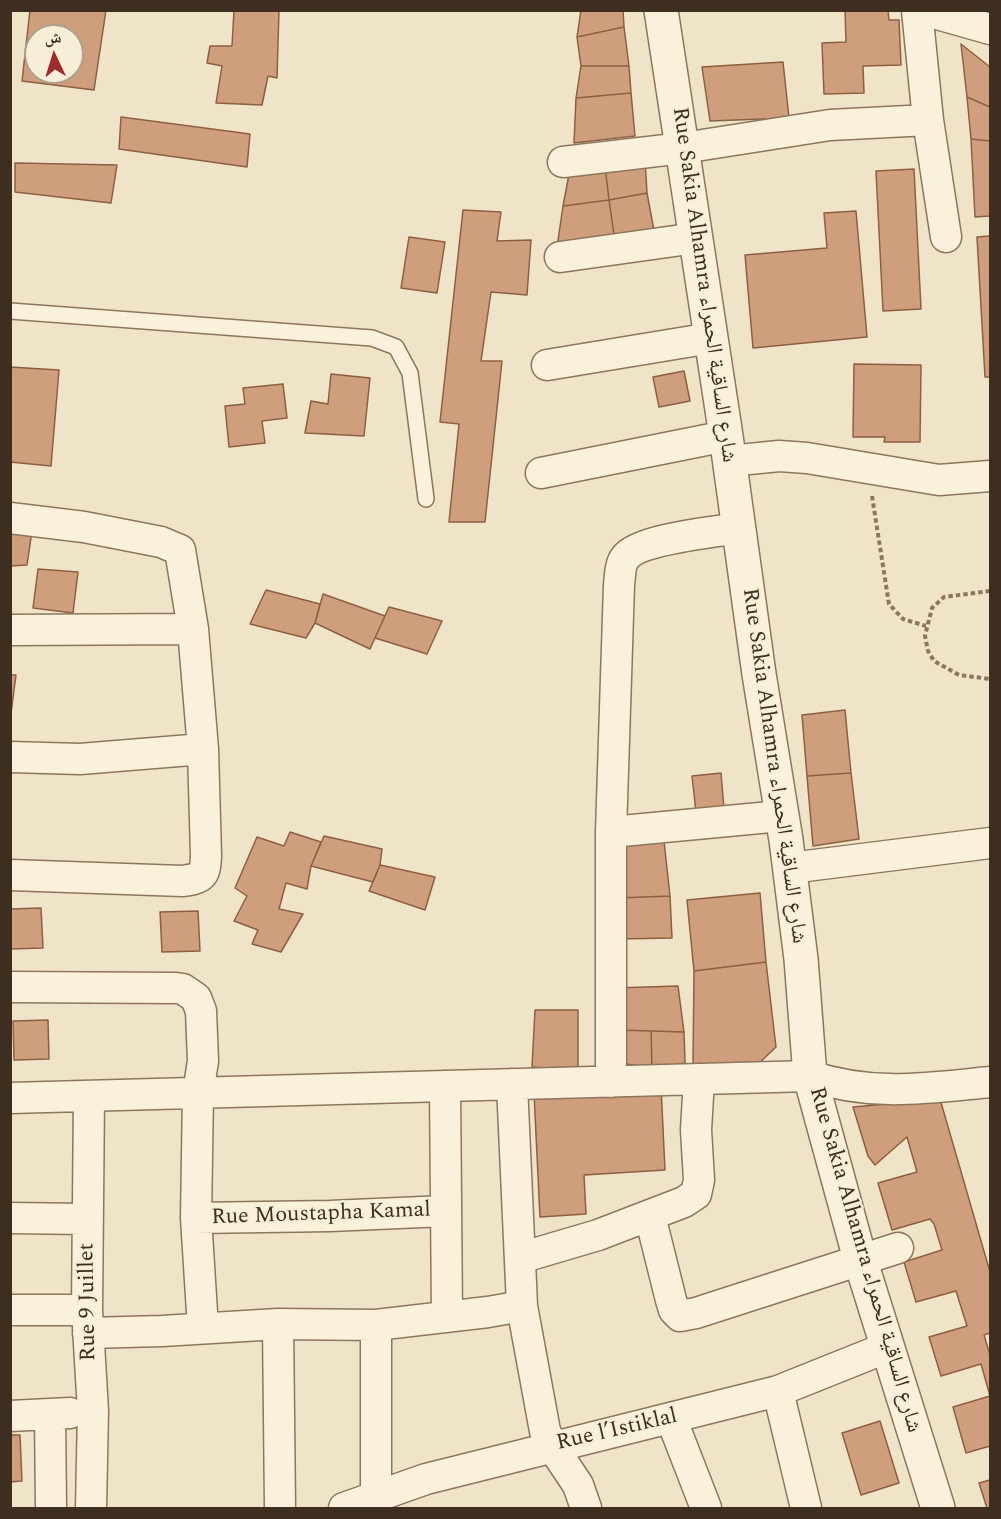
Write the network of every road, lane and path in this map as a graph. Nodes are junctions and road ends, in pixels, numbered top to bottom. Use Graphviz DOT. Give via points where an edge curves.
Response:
graph roads {
  1 [pos="662,10"];
  2 [pos="930,12"];
  3 [pos="990,29"];
  4 [pos="928,120"];
  5 [pos="683,148"];
  6 [pos="563,162"];
  7 [pos="946,237"];
  8 [pos="696,238"];
  9 [pos="560,257"];
  10 [pos="10,311"];
  11 [pos="711,338"];
  12 [pos="547,365"];
  13 [pos="728,448"];
  14 [pos="868,469"];
  15 [pos="541,473"];
  16 [pos="990,476"];
  17 [pos="426,499"];
  18 [pos="10,518"];
  19 [pos="739,528"];
  20 [pos="990,591"];
  21 [pos="926,626"];
  22 [pos="10,630"];
  23 [pos="193,630"];
  24 [pos="990,679"];
  25 [pos="202,749"];
  26 [pos="10,758"];
  27 [pos="781,816"];
  28 [pos="611,832"];
  29 [pos="990,843"];
  30 [pos="790,868"];
  31 [pos="10,875"];
  32 [pos="10,987"];
  33 [pos="810,1076"];
  34 [pos="699,1079"];
  35 [pos="611,1082"];
  36 [pos="990,1082"];
  37 [pos="512,1084"];
  38 [pos="446,1086"];
  39 [pos="198,1093"];
  40 [pos="89,1096"];
  41 [pos="10,1098"];
  42 [pos="445,1210"];
  43 [pos="650,1216"];
  44 [pos="10,1218"];
  45 [pos="196,1218"];
  46 [pos="87,1219"];
  47 [pos="898,1248"];
  48 [pos="520,1258"];
  49 [pos="860,1258"];
  50 [pos="522,1306"];
  51 [pos="10,1310"];
  52 [pos="447,1317"];
  53 [pos="87,1322"];
  54 [pos="278,1324"];
  55 [pos="376,1324"];
  56 [pos="203,1328"];
  57 [pos="888,1347"];
  58 [pos="778,1391"];
  59 [pos="93,1411"];
  60 [pos="51,1415"];
  61 [pos="10,1416"];
  62 [pos="671,1418"];
  63 [pos="552,1446"];
  64 [pos="376,1496"];
  65 [pos="51,1509"];
  66 [pos="91,1509"];
  67 [pos="280,1509"];
  68 [pos="344,1509"];
  69 [pos="586,1509"];
  70 [pos="706,1509"];
  71 [pos="806,1509"];
  72 [pos="938,1509"];
  1 -- 5 [label="street, Rue Sakia Alhamra شارع الساقية الحمراء"];
  2 -- 3 [label="street"];
  2 -- 4 [label="street"];
  4 -- 5 [label="street" via="830,126"];
  4 -- 7 [label="street"];
  5 -- 6 [label="street"];
  5 -- 8 [label="street, Rue Sakia Alhamra شارع الساقية الحمراء"];
  8 -- 9 [label="street"];
  8 -- 11 [label="street, Rue Sakia Alhamra شارع الساقية الحمراء"];
  10 -- 17 [label="lane" via="372,338 396,347 410,373"];
  11 -- 12 [label="street"];
  11 -- 13 [label="street, Rue Sakia Alhamra شارع الساقية الحمراء"];
  13 -- 14 [label="street"];
  13 -- 15 [label="street"];
  13 -- 19 [label="street, Rue Sakia Alhamra شارع الساقية الحمراء"];
  14 -- 16 [label="street" via="939,480"];
  14 -- 21 [label="path" via="889,604 903,619"];
  18 -- 23 [label="street" via="84,527 178,549"];
  19 -- 27 [label="street, Rue Sakia Alhamra شارع الساقية الحمراء"];
  19 -- 28 [label="street" via="638,548 622,563"];
  20 -- 21 [label="path" via="944,597 932,608"];
  21 -- 24 [label="path" via="928,651 934,661 959,675"];
  22 -- 23 [label="street"];
  23 -- 25 [label="street"];
  25 -- 26 [label="street" via="80,759"];
  25 -- 31 [label="street" via="206,856 202,876 183,881"];
  27 -- 28 [label="street"];
  27 -- 30 [label="street, Rue Sakia Alhamra شارع الساقية الحمراء"];
  28 -- 35 [label="street"];
  29 -- 30 [label="street"];
  30 -- 33 [label="street, Rue Sakia Alhamra شارع الساقية الحمراء"];
  32 -- 39 [label="street" via="188,991 201,1011 203,1061"];
  33 -- 34 [label="street"];
  33 -- 36 [label="street" via="873,1090"];
  33 -- 49 [label="street, Rue Sakia Alhamra شارع الساقية الحمراء"];
  34 -- 35 [label="street"];
  34 -- 43 [label="street" via="698,1191 684,1202"];
  35 -- 37 [label="street"];
  37 -- 38 [label="street"];
  37 -- 48 [label="street"];
  38 -- 39 [label="street"];
  38 -- 42 [label="street"];
  39 -- 40 [label="street"];
  39 -- 45 [label="street"];
  40 -- 41 [label="street"];
  40 -- 46 [label="street, Rue 9 Juillet"];
  42 -- 45 [label="street, Rue Moustapha Kamal"];
  42 -- 52 [label="street"];
  43 -- 48 [label="street" via="598,1236"];
  43 -- 49 [label="street" via="674,1310 680,1316"];
  44 -- 46 [label="street"];
  45 -- 56 [label="street"];
  46 -- 53 [label="street, Rue 9 Juillet"];
  47 -- 49 [label="street"];
  48 -- 50 [label="street"];
  49 -- 57 [label="street, Rue Sakia Alhamra شارع الساقية الحمراء"];
  50 -- 52 [label="street"];
  50 -- 63 [label="street" via="545,1431"];
  51 -- 53 [label="street"];
  52 -- 55 [label="street"];
  53 -- 56 [label="street"];
  53 -- 59 [label="street, Rue 9 Juillet"];
  54 -- 55 [label="street"];
  54 -- 56 [label="street"];
  54 -- 67 [label="street"];
  55 -- 64 [label="street"];
  57 -- 58 [label="street, Rue l’Istiklal"];
  57 -- 72 [label="street, Rue Sakia Alhamra شارع الساقية الحمراء"];
  58 -- 62 [label="street, Rue l’Istiklal"];
  58 -- 71 [label="street"];
  59 -- 60 [label="street"];
  59 -- 66 [label="street, Rue 9 Juillet"];
  60 -- 61 [label="street"];
  60 -- 65 [label="street"];
  62 -- 63 [label="street, Rue l’Istiklal"];
  62 -- 70 [label="street"];
  63 -- 64 [label="street, Rue l’Istiklal"];
  63 -- 69 [label="street" via="578,1485"];
  64 -- 68 [label="street, Rue l’Istiklal"];
}
